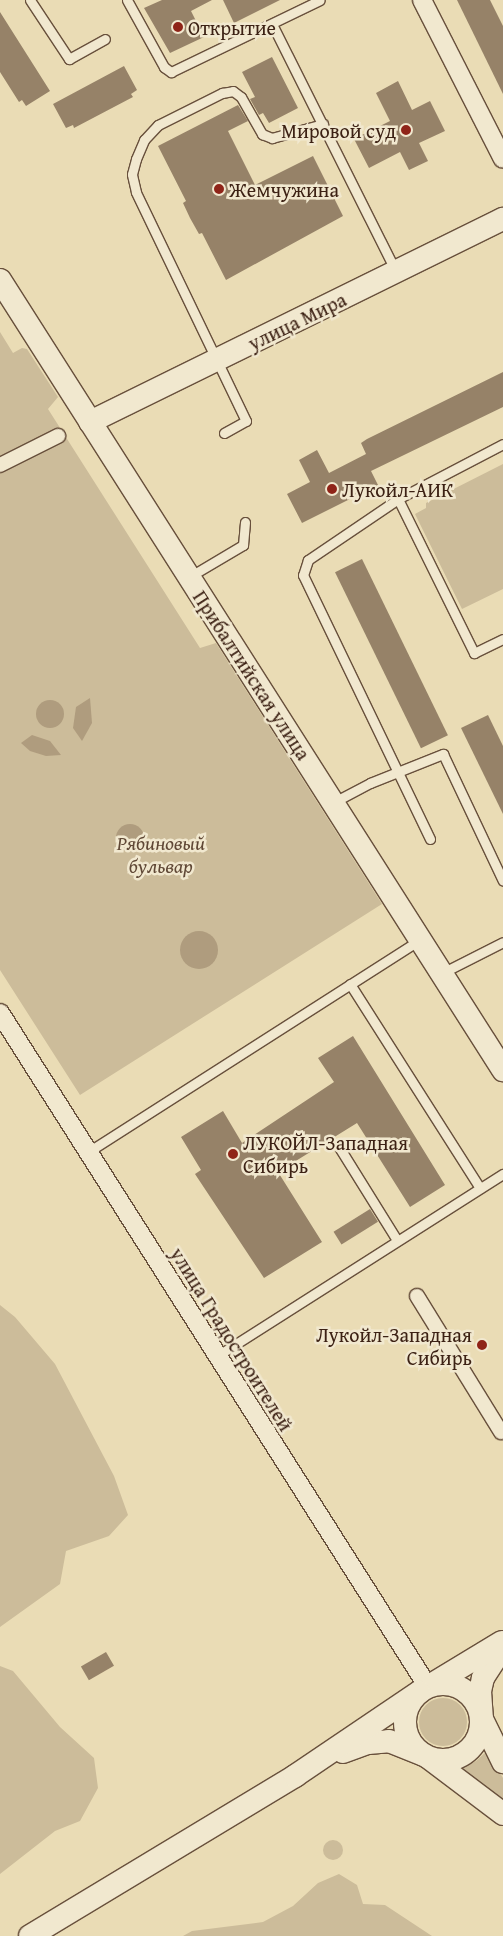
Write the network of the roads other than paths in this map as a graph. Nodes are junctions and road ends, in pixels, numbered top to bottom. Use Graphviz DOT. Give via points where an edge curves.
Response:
graph roads {
  1 [pos="30,0"];
  2 [pos="127,0"];
  3 [pos="320,0"];
  4 [pos="422,0"];
  5 [pos="272,24"];
  6 [pos="105,39"];
  7 [pos="323,124"];
  8 [pos="503,159"];
  9 [pos="503,219"];
  10 [pos="396,272"];
  11 [pos="0,280"];
  12 [pos="217,360"];
  13 [pos="90,422"];
  14 [pos="224,433"];
  15 [pos="58,436"];
  16 [pos="503,444"];
  17 [pos="0,464"];
  18 [pos="398,499"];
  19 [pos="245,522"];
  20 [pos="189,577"];
  21 [pos="503,639"];
  22 [pos="398,773"];
  23 [pos="334,802"];
  24 [pos="430,839"];
  25 [pos="503,881"];
  26 [pos="420,940"];
  27 [pos="503,942"];
  28 [pos="441,973"];
  29 [pos="350,984"];
  30 [pos="0,1013"];
  31 [pos="503,1070"];
  32 [pos="339,1147"];
  33 [pos="88,1152"];
  34 [pos="503,1174"];
  35 [pos="480,1188"];
  36 [pos="397,1240"];
  37 [pos="417,1296"];
  38 [pos="217,1356"];
  39 [pos="501,1432"];
  40 [pos="503,1641"];
  41 [pos="503,1647"];
  42 [pos="423,1690"];
  43 [pos="482,1719"];
  44 [pos="425,1756"];
  45 [pos="503,1762"];
  46 [pos="295,1776"];
  47 [pos="503,1814"];
  48 [pos="30,1936"];
  1 -- 6 [label="lane" via="69,59"];
  2 -- 5 [label="lane" via="164,67 171,72"];
  3 -- 5 [label="lane"];
  4 -- 8 [label="street"];
  5 -- 7 [label="lane"];
  7 -- 10 [label="lane"];
  7 -- 12 [label="lane" via="272,138 262,134 241,97 233,91 222,93 158,125 144,140 132,174 136,192"];
  9 -- 10 [label="street, улица Мира"];
  10 -- 12 [label="street, улица Мира"];
  11 -- 13 [label="street, Прибалтийская улица"];
  12 -- 13 [label="street, улица Мира"];
  12 -- 14 [label="lane" via="246,421"];
  13 -- 20 [label="street, Прибалтийская улица"];
  15 -- 17 [label="street"];
  16 -- 18 [label="lane"];
  18 -- 21 [label="lane" via="474,653"];
  18 -- 22 [label="lane" via="308,560 303,575"];
  19 -- 20 [label="lane" via="243,545"];
  20 -- 23 [label="street, Прибалтийская улица"];
  22 -- 23 [label="lane"];
  22 -- 24 [label="lane"];
  22 -- 25 [label="lane" via="443,754"];
  23 -- 26 [label="street, Прибалтийская улица"];
  26 -- 28 [label="street, Прибалтийская улица"];
  26 -- 29 [label="lane"];
  27 -- 28 [label="lane"];
  28 -- 31 [label="street, Прибалтийская улица"];
  29 -- 33 [label="lane"];
  29 -- 35 [label="lane"];
  30 -- 33 [label="street, улица Градостроителей"];
  32 -- 36 [label="lane"];
  33 -- 38 [label="street, улица Градостроителей"];
  34 -- 35 [label="lane"];
  35 -- 36 [label="lane"];
  36 -- 38 [label="lane"];
  37 -- 39 [label="street"];
  38 -- 42 [label="street, улица Градостроителей"];
  40 -- 42 [label="street"];
  41 -- 43 [label="street" via="483,1678"];
  42 -- 43 [label="street" via="446,1684 463,1689 476,1702"];
  42 -- 44 [label="street" via="409,1706 405,1724 410,1742"];
  42 -- 46 [label="street"];
  43 -- 44 [label="street" via="478,1739 465,1754 446,1760"];
  43 -- 45 [label="street"];
  44 -- 46 [label="street" via="398,1743 379,1741 348,1750"];
  44 -- 47 [label="street"];
  46 -- 48 [label="street"];
}
